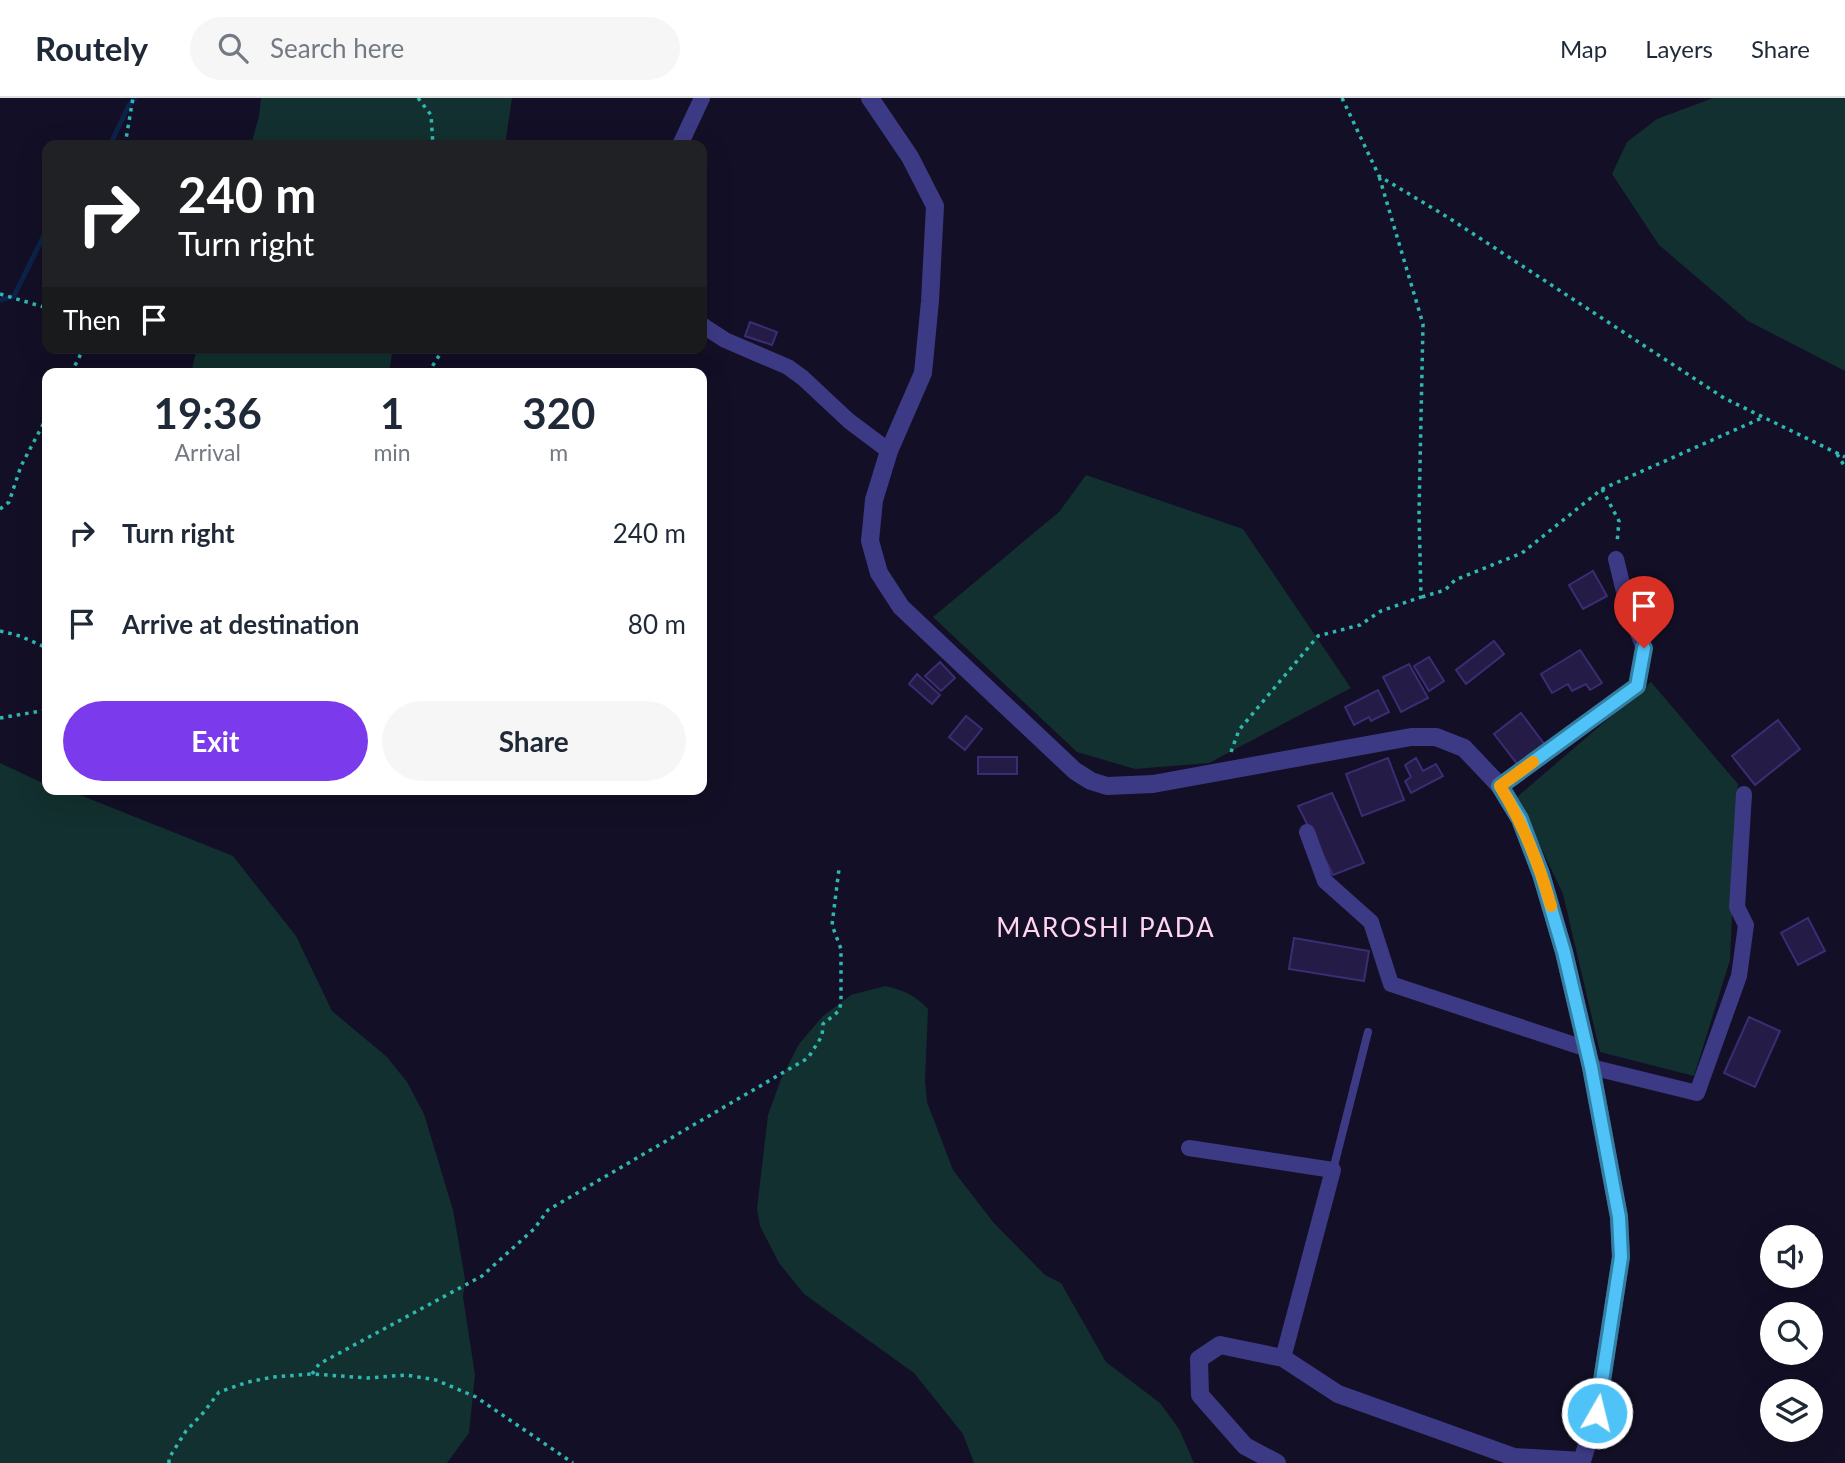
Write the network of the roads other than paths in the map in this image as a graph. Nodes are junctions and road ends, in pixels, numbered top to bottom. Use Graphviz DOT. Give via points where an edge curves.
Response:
graph roads {
  1 [pos="702,98"];
  2 [pos="870,98"];
  3 [pos="682,140"];
  4 [pos="707,328"];
  5 [pos="889,451"];
  6 [pos="1616,559"];
  7 [pos="1500,786"];
  8 [pos="1744,794"];
  9 [pos="1307,832"];
  10 [pos="1368,1032"];
  11 [pos="1589,1058"];
  12 [pos="1189,1148"];
  13 [pos="1333,1170"];
  14 [pos="1283,1358"];
  15 [pos="1584,1462"];
  16 [pos="1277,1463"];
  1 -- 3 [label="street"];
  2 -- 5 [label="street" via="910,157 935,206 923,373"];
  4 -- 5 [label="street" via="803,377"];
  5 -- 7 [label="street" via="874,500 870,541 879,573 901,607 1091,781 1107,786 1153,784 1411,737 1436,737 1464,748"];
  6 -- 7 [label="street" via="1644,648 1637,686"];
  7 -- 11 [label="street" via="1520,819 1541,874"];
  8 -- 11 [label="street" via="1737,907 1746,925 1738,976 1697,1093"];
  9 -- 11 [label="street" via="1325,881 1371,922 1391,985"];
  10 -- 13 [label="lane"];
  11 -- 15 [label="street" via="1619,1217 1621,1257 1597,1413"];
  12 -- 13 [label="street"];
  13 -- 14 [label="street"];
  14 -- 15 [label="street" via="1338,1394 1428,1428 1514,1457"];
  14 -- 16 [label="street" via="1220,1345 1199,1359 1200,1395 1245,1446"];
}
